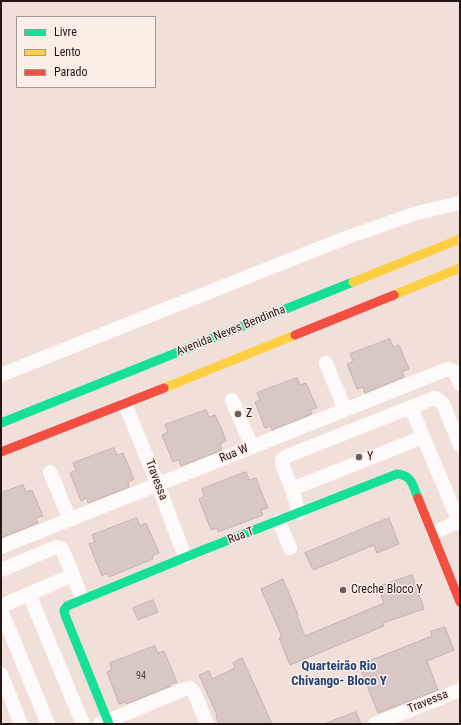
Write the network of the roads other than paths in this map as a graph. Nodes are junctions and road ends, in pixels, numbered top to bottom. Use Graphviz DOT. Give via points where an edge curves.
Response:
graph roads {
  1 [pos="460,203"];
  2 [pos="459,241"];
  3 [pos="460,268"];
  4 [pos="326,363"];
  5 [pos="1,375"];
  6 [pos="460,384"];
  7 [pos="232,400"];
  8 [pos="125,404"];
  9 [pos="411,408"];
  10 [pos="344,410"];
  11 [pos="1,423"];
  12 [pos="423,438"];
  13 [pos="460,445"];
  14 [pos="252,447"];
  15 [pos="1,452"];
  16 [pos="50,472"];
  17 [pos="158,484"];
  18 [pos="292,489"];
  19 [pos="299,513"];
  20 [pos="70,520"];
  21 [pos="279,521"];
  22 [pos="459,521"];
  23 [pos="433,533"];
  24 [pos="1,547"];
  25 [pos="290,548"];
  26 [pos="185,557"];
  27 [pos="1,570"];
  28 [pos="73,575"];
  29 [pos="29,594"];
  30 [pos="82,599"];
  31 [pos="460,602"];
  32 [pos="1,606"];
  33 [pos="1,610"];
  34 [pos="1,674"];
  35 [pos="460,690"];
  36 [pos="105,723"];
  37 [pos="21,724"];
  38 [pos="48,724"];
  39 [pos="83,724"];
  40 [pos="207,724"];
  41 [pos="375,724"];
  1 -- 5 [label="street" via="417,213 348,237"];
  2 -- 11 [label="street, Avenida Neves Bendinha"];
  3 -- 8 [label="street"];
  4 -- 10 [label="street"];
  6 -- 10 [label="street, Rua W" via="455,372 448,369"];
  7 -- 14 [label="street"];
  8 -- 15 [label="street"];
  8 -- 17 [label="street, Travessa"];
  9 -- 12 [label="street"];
  9 -- 13 [label="street" via="434,398 439,400"];
  9 -- 18 [label="street" via="287,456 282,460 282,464"];
  10 -- 14 [label="street, Rua W"];
  12 -- 18 [label="street"];
  12 -- 22 [label="street"];
  14 -- 17 [label="street, Rua W"];
  16 -- 20 [label="street"];
  17 -- 20 [label="street, Rua W"];
  17 -- 26 [label="street, Travessa"];
  18 -- 19 [label="street"];
  19 -- 21 [label="street, Rua T"];
  19 -- 23 [label="street, Rua T" via="401,474 412,482"];
  20 -- 24 [label="street, Rua W"];
  21 -- 25 [label="street"];
  21 -- 26 [label="street, Rua T"];
  22 -- 23 [label="street"];
  23 -- 31 [label="street, Rua T"];
  26 -- 30 [label="street, Rua T"];
  27 -- 28 [label="street" via="59,547"];
  28 -- 29 [label="street"];
  28 -- 30 [label="street"];
  29 -- 32 [label="street"];
  29 -- 39 [label="street"];
  30 -- 36 [label="street, Rua T" via="67,606 64,611"];
  33 -- 38 [label="street"];
  34 -- 37 [label="street"];
  35 -- 41 [label="street, Travessa"];
  36 -- 40 [label="street" via="190,688"];
}
